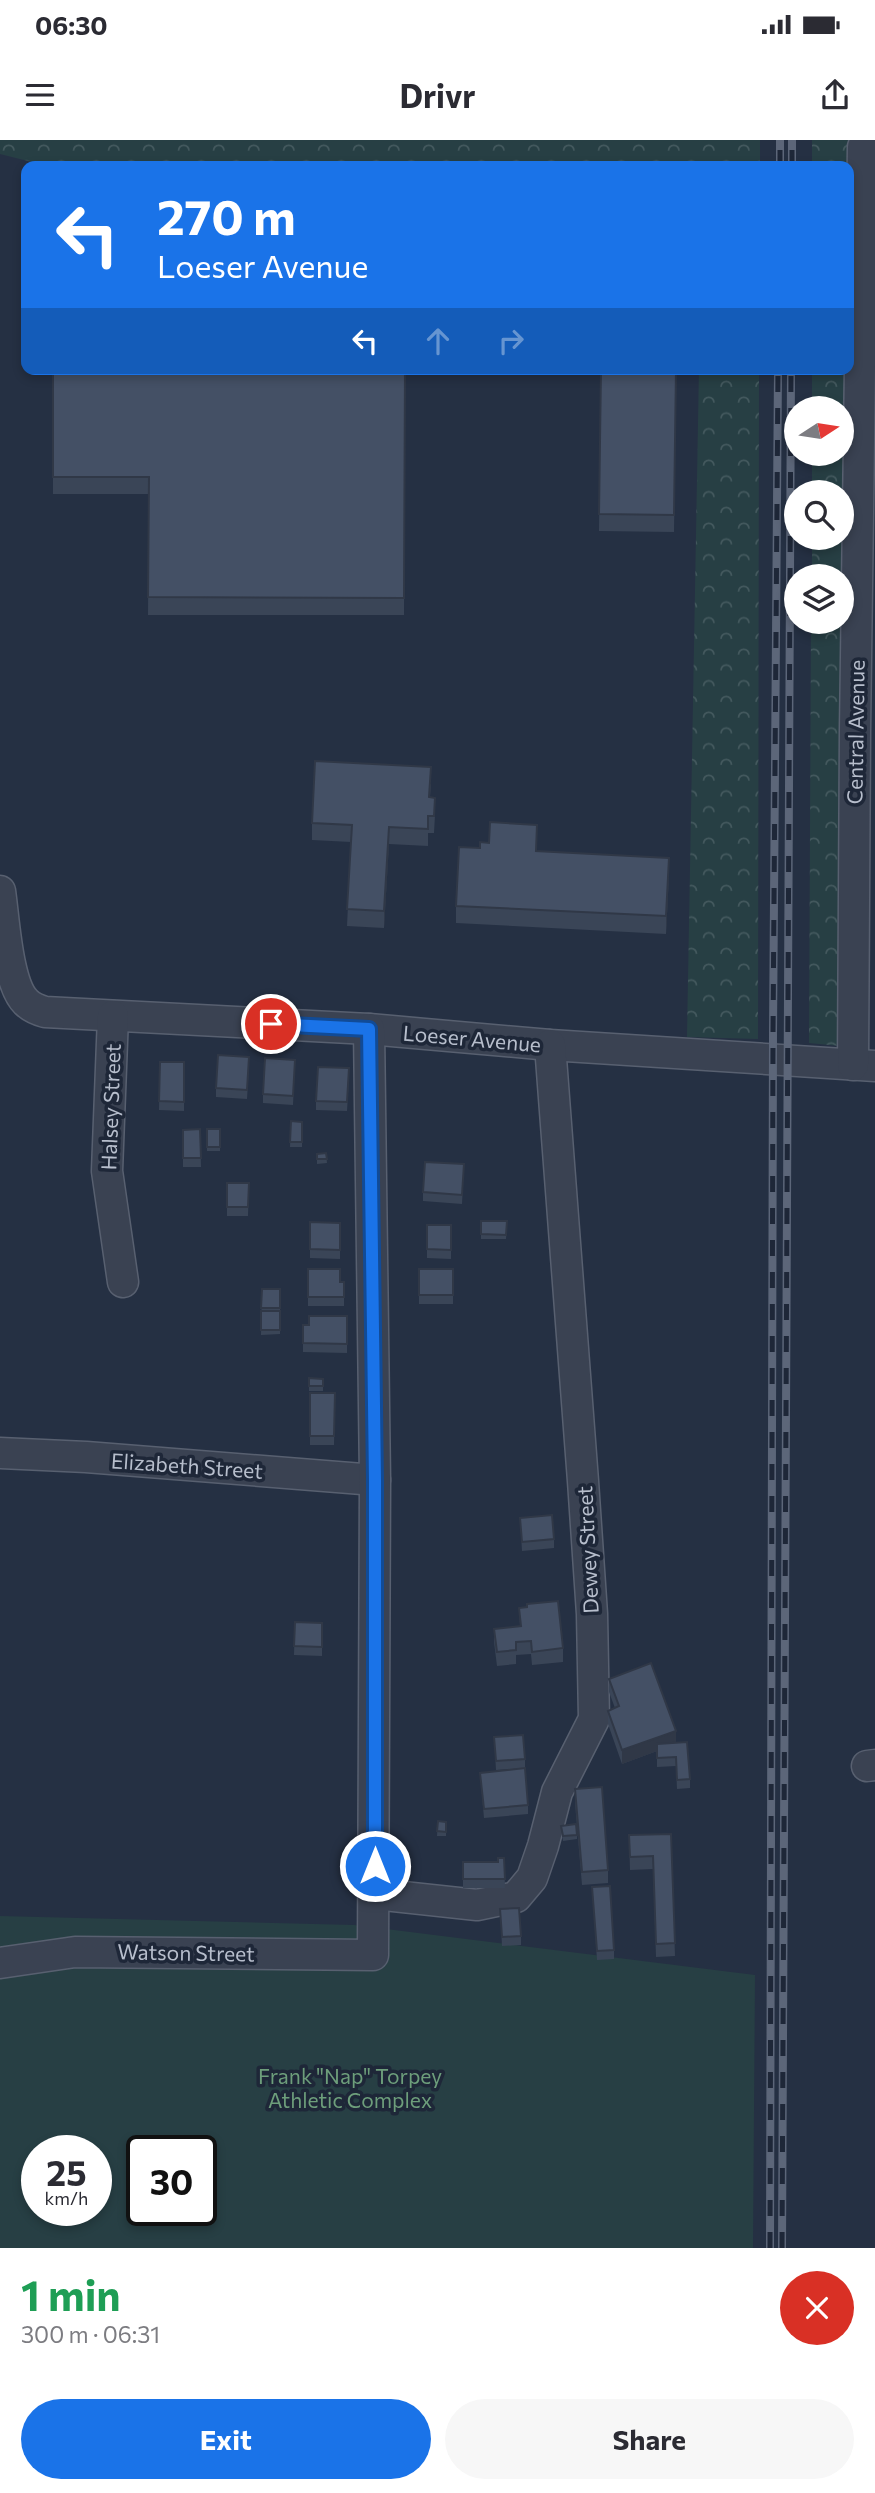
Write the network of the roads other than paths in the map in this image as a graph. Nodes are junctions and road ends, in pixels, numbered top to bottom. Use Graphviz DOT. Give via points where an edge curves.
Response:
graph roads {
  1 [pos="863,147"];
  2 [pos="867,466"];
  3 [pos="0,891"];
  4 [pos="113,1016"];
  5 [pos="369,1029"];
  6 [pos="550,1045"];
  7 [pos="864,1066"];
  8 [pos="123,1282"];
  9 [pos="0,1453"];
  10 [pos="375,1480"];
  11 [pos="375,1894"];
  12 [pos="0,1963"];
  1 -- 2 [label="street, Central Avenue"];
  2 -- 7 [label="street, Central Avenue"];
  3 -- 4 [label="street, Loeser Avenue" via="11,973 24,1001 45,1012"];
  4 -- 5 [label="street, Loeser Avenue"];
  4 -- 8 [label="street, Halsey Street" via="107,1171"];
  5 -- 6 [label="street, Loeser Avenue"];
  5 -- 10 [label="street"];
  6 -- 7 [label="street, Loeser Avenue"];
  6 -- 11 [label="street, Dewey Street" via="592,1614 594,1719 557,1792 532,1878 516,1897 477,1905"];
  9 -- 10 [label="street, Elizabeth Street"];
  10 -- 11 [label="street"];
  11 -- 12 [label="street, Watson Street" via="373,1955 75,1952"];
}
